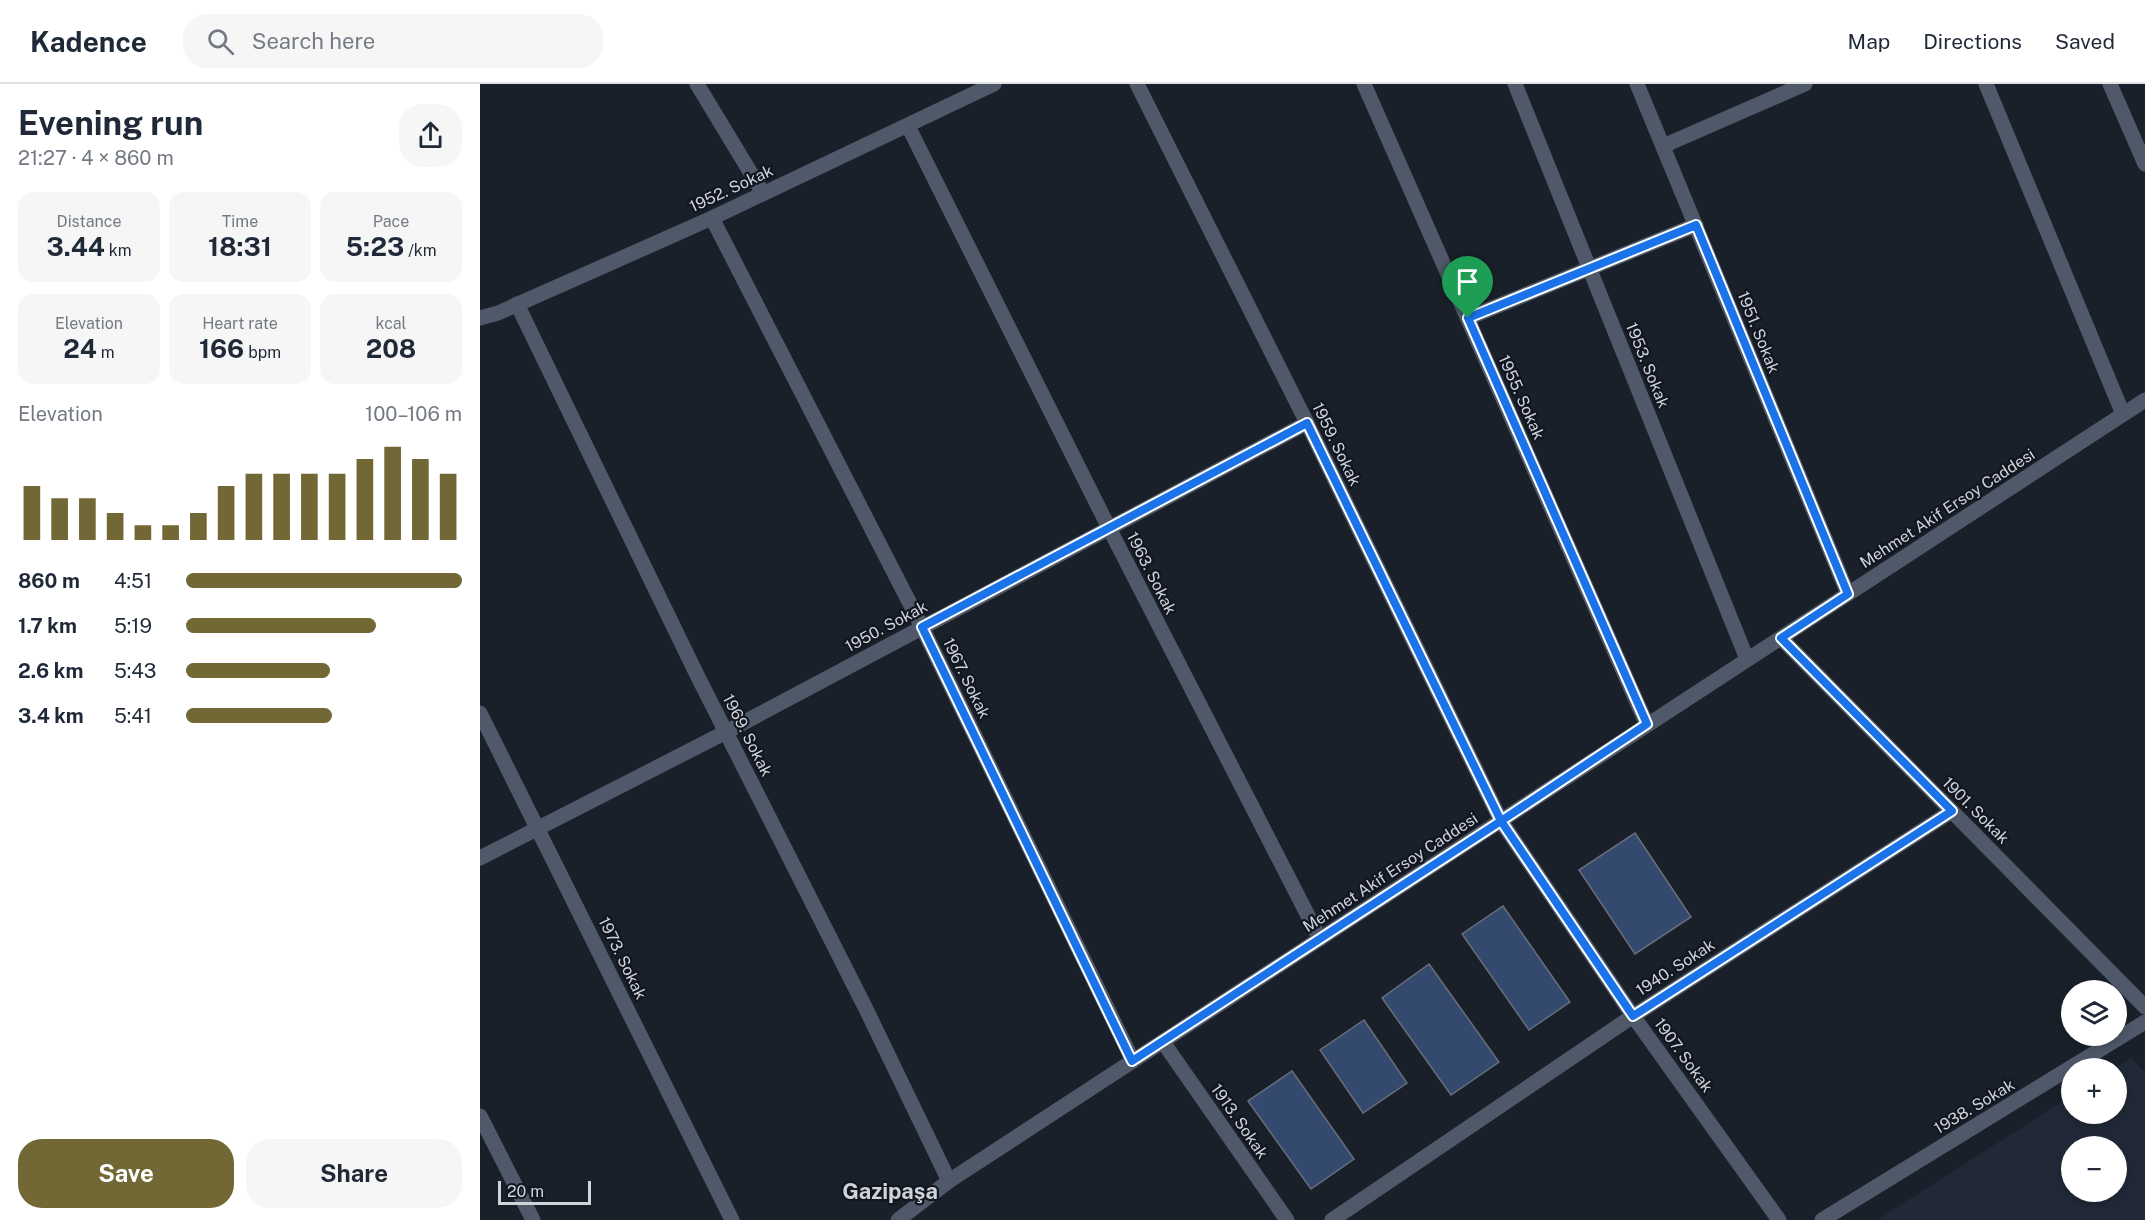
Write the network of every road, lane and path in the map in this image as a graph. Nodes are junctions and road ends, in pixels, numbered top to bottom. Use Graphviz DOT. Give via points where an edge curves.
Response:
graph roads {
  1 [pos="697,84"];
  2 [pos="994,84"];
  3 [pos="1137,84"];
  4 [pos="1364,84"];
  5 [pos="1515,84"];
  6 [pos="1637,84"];
  7 [pos="1804,84"];
  8 [pos="1986,84"];
  9 [pos="2110,84"];
  10 [pos="908,126"];
  11 [pos="1663,146"];
  12 [pos="2145,164"];
  13 [pos="763,193"];
  14 [pos="712,218"];
  15 [pos="1696,225"];
  16 [pos="1590,269"];
  17 [pos="517,304"];
  18 [pos="480,318"];
  19 [pos="1468,318"];
  20 [pos="2145,400"];
  21 [pos="2123,414"];
  22 [pos="1307,423"];
  23 [pos="1109,528"];
  24 [pos="1848,594"];
  25 [pos="922,627"];
  26 [pos="1781,638"];
  27 [pos="1747,659"];
  28 [pos="480,713"];
  29 [pos="1647,724"];
  30 [pos="726,732"];
  31 [pos="1952,811"];
  32 [pos="1501,821"];
  33 [pos="538,829"];
  34 [pos="480,858"];
  35 [pos="1320,939"];
  36 [pos="2145,1007"];
  37 [pos="1633,1016"];
  38 [pos="2145,1022"];
  39 [pos="1163,1042"];
  40 [pos="1132,1061"];
  41 [pos="480,1116"];
  42 [pos="949,1181"];
  43 [pos="533,1220"];
  44 [pos="732,1220"];
  45 [pos="898,1220"];
  46 [pos="1287,1220"];
  47 [pos="1332,1220"];
  48 [pos="1779,1220"];
  49 [pos="1822,1220"];
  1 -- 13 [label="street"];
  2 -- 10 [label="street, 1952. Sokak"];
  3 -- 22 [label="street, 1959. Sokak"];
  4 -- 19 [label="street, 1955. Sokak"];
  5 -- 16 [label="street, 1953. Sokak"];
  6 -- 11 [label="street, 1951. Sokak"];
  7 -- 11 [label="street"];
  8 -- 21 [label="street"];
  9 -- 12 [label="street"];
  10 -- 13 [label="street, 1952. Sokak"];
  10 -- 23 [label="street, 1963. Sokak"];
  11 -- 15 [label="street, 1951. Sokak"];
  13 -- 14 [label="street, 1952. Sokak"];
  14 -- 17 [label="street, 1952. Sokak"];
  14 -- 25 [label="street, 1967. Sokak"];
  15 -- 16 [label="street"];
  15 -- 24 [label="street, 1951. Sokak"];
  16 -- 19 [label="street"];
  16 -- 27 [label="street, 1953. Sokak"];
  17 -- 18 [label="street, 1952. Sokak"];
  17 -- 30 [label="street, 1969. Sokak"];
  19 -- 29 [label="street, 1955. Sokak"];
  20 -- 21 [label="street, Mehmet Akif Ersoy Caddesi"];
  21 -- 24 [label="street, Mehmet Akif Ersoy Caddesi"];
  22 -- 23 [label="street, 1950. Sokak"];
  22 -- 32 [label="street, 1959. Sokak"];
  23 -- 25 [label="street, 1950. Sokak"];
  23 -- 35 [label="street, 1963. Sokak"];
  24 -- 26 [label="street, Mehmet Akif Ersoy Caddesi"];
  25 -- 30 [label="street, 1950. Sokak"];
  25 -- 40 [label="street, 1967. Sokak"];
  26 -- 27 [label="street, Mehmet Akif Ersoy Caddesi"];
  26 -- 31 [label="street, 1901. Sokak"];
  27 -- 29 [label="street, Mehmet Akif Ersoy Caddesi"];
  28 -- 33 [label="street, 1973. Sokak"];
  29 -- 32 [label="street, Mehmet Akif Ersoy Caddesi"];
  30 -- 33 [label="street, 1950. Sokak"];
  30 -- 42 [label="street, 1969. Sokak"];
  31 -- 36 [label="street, 1901. Sokak"];
  31 -- 37 [label="street, 1940. Sokak"];
  32 -- 35 [label="street, Mehmet Akif Ersoy Caddesi"];
  32 -- 37 [label="street, 1907. Sokak"];
  33 -- 34 [label="street, 1950. Sokak"];
  33 -- 44 [label="street, 1973. Sokak"];
  35 -- 39 [label="street, Mehmet Akif Ersoy Caddesi"];
  37 -- 47 [label="street, 1940. Sokak"];
  37 -- 48 [label="street, 1907. Sokak"];
  38 -- 49 [label="street, 1938. Sokak"];
  39 -- 40 [label="street, Mehmet Akif Ersoy Caddesi"];
  39 -- 46 [label="street, 1913. Sokak"];
  40 -- 42 [label="street, Mehmet Akif Ersoy Caddesi"];
  41 -- 43 [label="street"];
  42 -- 45 [label="street, Mehmet Akif Ersoy Caddesi"];
}
